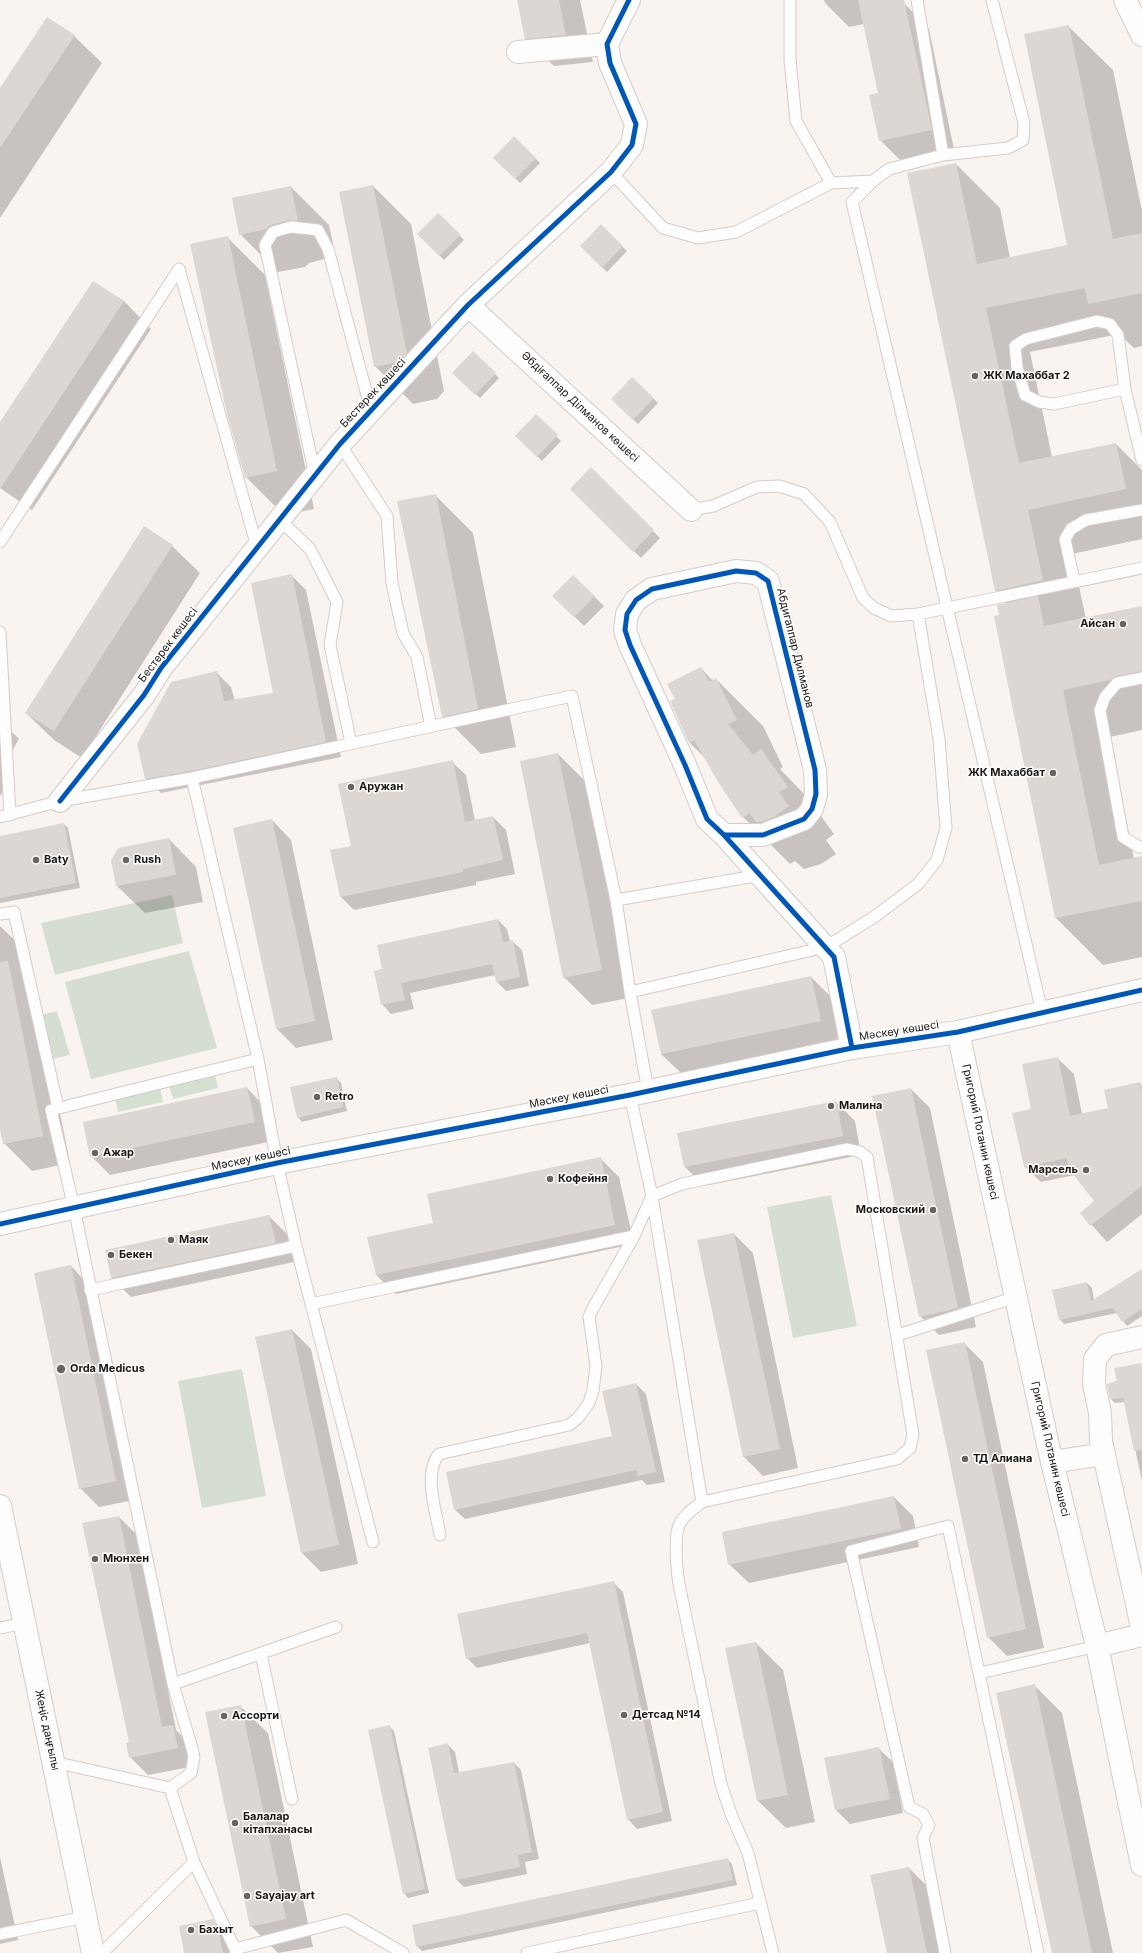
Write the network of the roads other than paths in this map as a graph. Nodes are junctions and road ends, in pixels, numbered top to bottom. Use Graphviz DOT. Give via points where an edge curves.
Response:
graph roads {
  1 [pos="629,0"];
  2 [pos="790,0"];
  3 [pos="917,0"];
  4 [pos="992,0"];
  5 [pos="1125,0"];
  6 [pos="1142,34"];
  7 [pos="607,44"];
  8 [pos="518,52"];
  9 [pos="943,155"];
  10 [pos="611,172"];
  11 [pos="873,181"];
  12 [pos="831,183"];
  13 [pos="468,305"];
  14 [pos="1125,389"];
  15 [pos="371,410"];
  16 [pos="340,444"];
  17 [pos="1142,460"];
  18 [pos="315,476"];
  19 [pos="691,510"];
  20 [pos="1142,510"];
  21 [pos="280,520"];
  22 [pos="0,542"];
  23 [pos="256,547"];
  24 [pos="1142,568"];
  25 [pos="1074,581"];
  26 [pos="947,607"];
  27 [pos="918,614"];
  28 [pos="0,632"];
  29 [pos="1142,678"];
  30 [pos="431,726"];
  31 [pos="351,743"];
  32 [pos="192,778"];
  33 [pos="60,801"];
  34 [pos="5,816"];
  35 [pos="724,834"];
  36 [pos="1142,847"];
  37 [pos="761,875"];
  38 [pos="616,900"];
  39 [pos="0,914"];
  40 [pos="826,948"];
  41 [pos="1142,990"];
  42 [pos="630,992"];
  43 [pos="1042,1012"];
  44 [pos="958,1032"];
  45 [pos="852,1048"];
  46 [pos="258,1060"];
  47 [pos="639,1093"];
  48 [pos="58,1108"];
  49 [pos="277,1163"];
  50 [pos="652,1196"];
  51 [pos="74,1208"];
  52 [pos="0,1224"];
  53 [pos="634,1236"];
  54 [pos="296,1246"];
  55 [pos="90,1290"];
  56 [pos="1016,1297"];
  57 [pos="311,1304"];
  58 [pos="898,1336"];
  59 [pos="1142,1337"];
  60 [pos="1104,1454"];
  61 [pos="1052,1462"];
  62 [pos="702,1502"];
  63 [pos="0,1506"];
  64 [pos="440,1535"];
  65 [pos="373,1542"];
  66 [pos="25,1623"];
  67 [pos="336,1627"];
  68 [pos="1142,1627"];
  69 [pos="0,1628"];
  70 [pos="1142,1635"];
  71 [pos="1097,1646"];
  72 [pos="261,1654"];
  73 [pos="980,1673"];
  74 [pos="173,1684"];
  75 [pos="54,1762"];
  76 [pos="170,1788"];
  77 [pos="292,1799"];
  78 [pos="194,1862"];
  79 [pos="1142,1865"];
  80 [pos="760,1903"];
  81 [pos="85,1917"];
  82 [pos="0,1934"];
  83 [pos="236,1951"];
  84 [pos="93,1953"];
  85 [pos="102,1953"];
  86 [pos="403,1953"];
  87 [pos="527,1953"];
  88 [pos="773,1953"];
  89 [pos="946,1953"];
  90 [pos="1038,1953"];
  1 -- 7 [label="street"];
  2 -- 12 [label="lane" via="790,60 796,122"];
  3 -- 9 [label="lane"];
  4 -- 9 [label="lane" via="1024,123 1023,140 1008,148"];
  5 -- 6 [label="street"];
  7 -- 8 [label="street"];
  7 -- 10 [label="street, Бестерек көшесі" via="610,63 636,124 632,145"];
  9 -- 11 [label="lane" via="889,169"];
  10 -- 12 [label="lane" via="663,228 698,238 736,232"];
  10 -- 13 [label="street, Бестерек көшесі"];
  11 -- 12 [label="lane"];
  11 -- 26 [label="lane" via="852,202"];
  13 -- 15 [label="street, Бестерек көшесі"];
  13 -- 19 [label="street, Әбдіғаппар Ділманов көшесі"];
  14 -- 14 [label="lane" via="1118,335 1110,324 1097,321 1026,339 1014,346 1025,395 1039,402 1054,404"];
  14 -- 17 [label="lane"];
  15 -- 16 [label="street, Бестерек көшесі"];
  15 -- 18 [label="lane" via="328,249 318,230 291,227 273,232 265,245"];
  16 -- 18 [label="street, Бестерек көшесі"];
  16 -- 30 [label="lane" via="387,516 392,583 403,633 418,657"];
  18 -- 21 [label="street, Бестерек көшесі"];
  19 -- 27 [label="lane" via="713,506 757,487 779,486 804,494 830,522 864,598 874,608 891,616"];
  20 -- 25 [label="lane" via="1086,520 1071,528 1065,539"];
  21 -- 23 [label="street, Бестерек көшесі"];
  21 -- 31 [label="lane" via="310,549 337,602 330,645"];
  22 -- 23 [label="lane" via="179,269"];
  23 -- 33 [label="street, Бестерек көшесі" via="160,668 144,695"];
  24 -- 25 [label="lane"];
  25 -- 26 [label="lane"];
  26 -- 27 [label="lane"];
  26 -- 43 [label="lane"];
  27 -- 40 [label="lane" via="939,739 946,828 937,860 918,884"];
  28 -- 34 [label="lane"];
  29 -- 36 [label="lane" via="1117,683 1105,697 1100,710 1123,837"];
  30 -- 31 [label="lane"];
  30 -- 38 [label="lane" via="572,696"];
  31 -- 32 [label="lane"];
  32 -- 33 [label="lane"];
  32 -- 46 [label="lane"];
  33 -- 34 [label="lane"];
  35 -- 35 [label="street, Абдигаппар Дилманов" via="707,819 625,630 627,614 636,600 652,589 736,571 756,572 768,581 815,770 816,794 812,809 804,819 763,835"];
  35 -- 37 [label="street"];
  37 -- 38 [label="lane"];
  37 -- 40 [label="street"];
  38 -- 42 [label="lane"];
  39 -- 48 [label="lane" via="14,912"];
  40 -- 42 [label="lane"];
  40 -- 45 [label="street" via="834,957"];
  41 -- 43 [label="street, Мәскеу көшесі"];
  42 -- 47 [label="lane"];
  43 -- 44 [label="street, Мәскеу көшесі"];
  44 -- 45 [label="street, Мәскеу көшесі"];
  44 -- 56 [label="street, Григорий Потанин көшесі"];
  45 -- 47 [label="street, Мәскеу көшесі"];
  46 -- 48 [label="lane"];
  46 -- 49 [label="lane"];
  47 -- 49 [label="street, Мәскеу көшесі"];
  47 -- 50 [label="lane"];
  48 -- 51 [label="lane" via="51,1110"];
  49 -- 51 [label="street, Мәскеу көшесі"];
  49 -- 54 [label="lane"];
  50 -- 53 [label="lane"];
  50 -- 58 [label="lane" via="682,1184 847,1149 860,1152 868,1158"];
  50 -- 62 [label="lane"];
  51 -- 52 [label="street, Мәскеу көшесі"];
  51 -- 55 [label="lane"];
  53 -- 57 [label="lane"];
  53 -- 64 [label="lane" via="589,1317 596,1366 594,1392 589,1403 578,1418 568,1425 439,1454 434,1461 431,1479"];
  54 -- 55 [label="lane"];
  54 -- 57 [label="lane"];
  55 -- 74 [label="lane"];
  56 -- 58 [label="lane"];
  56 -- 61 [label="street, Григорий Потанин көшесі"];
  57 -- 65 [label="lane"];
  58 -- 62 [label="lane" via="913,1435 910,1448 897,1459"];
  59 -- 60 [label="street" via="1106,1345 1095,1358 1094,1384"];
  60 -- 61 [label="street"];
  60 -- 68 [label="street"];
  61 -- 71 [label="street, Григорий Потанин көшесі"];
  62 -- 80 [label="lane" via="688,1513 679,1525 677,1571 722,1784 731,1814 748,1853"];
  63 -- 66 [label="street, Жеңіс даңғылы"];
  66 -- 69 [label="lane"];
  66 -- 75 [label="street, Жеңіс даңғылы"];
  67 -- 72 [label="lane"];
  70 -- 71 [label="street"];
  71 -- 73 [label="lane"];
  71 -- 79 [label="street, Григорий Потанин көшесі"];
  72 -- 74 [label="lane"];
  72 -- 77 [label="lane"];
  73 -- 89 [label="lane" via="948,1526 851,1551 909,1807 923,1814 929,1825 923,1838"];
  73 -- 90 [label="lane"];
  74 -- 76 [label="lane" via="194,1757 191,1773"];
  75 -- 76 [label="lane"];
  75 -- 81 [label="street, Жеңіс даңғылы"];
  76 -- 78 [label="lane"];
  78 -- 83 [label="lane"];
  78 -- 85 [label="lane"];
  80 -- 87 [label="lane"];
  80 -- 88 [label="lane"];
  81 -- 82 [label="lane"];
  81 -- 84 [label="street, Жеңіс даңғылы"];
  83 -- 86 [label="lane" via="346,1920"];
}
